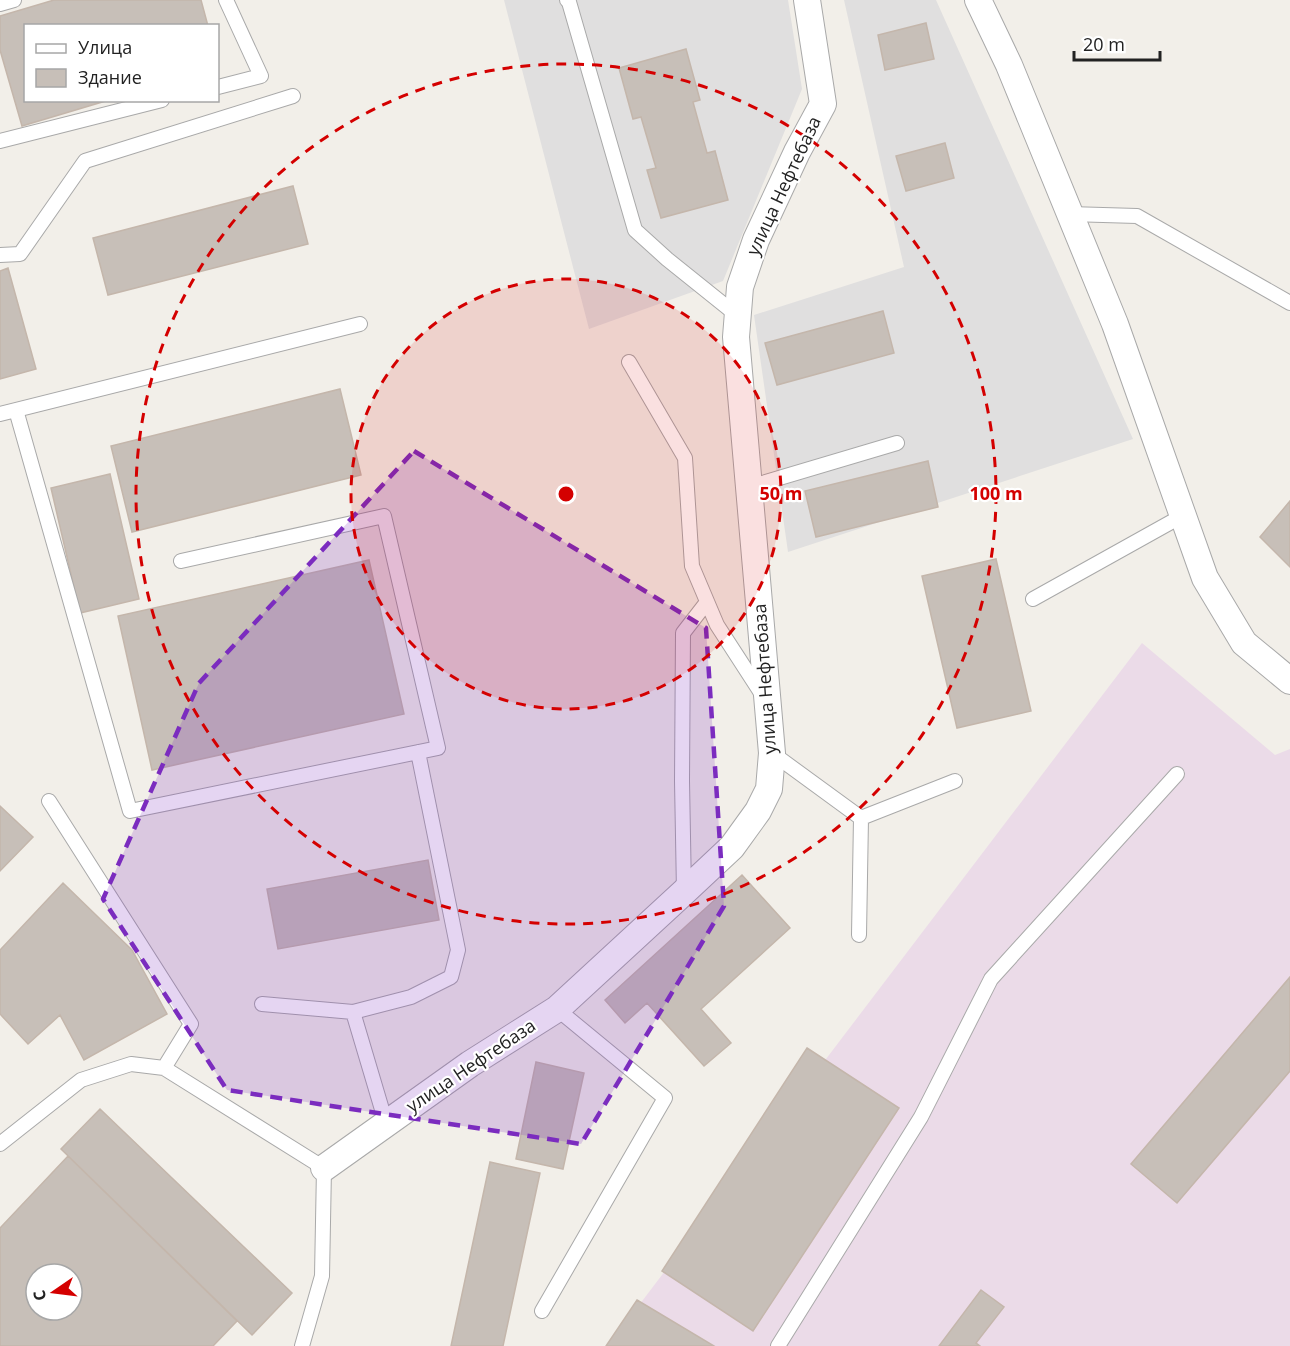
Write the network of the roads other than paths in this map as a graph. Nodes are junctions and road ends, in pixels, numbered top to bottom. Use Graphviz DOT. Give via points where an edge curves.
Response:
graph roads {
  1 [pos="14,0"];
  2 [pos="226,0"];
  3 [pos="807,0"];
  4 [pos="978,0"];
  5 [pos="571,1"];
  6 [pos="0,4"];
  7 [pos="219,87"];
  8 [pos="293,96"];
  9 [pos="154,102"];
  10 [pos="0,141"];
  11 [pos="1069,214"];
  12 [pos="0,255"];
  13 [pos="1290,303"];
  14 [pos="738,316"];
  15 [pos="360,324"];
  16 [pos="629,362"];
  17 [pos="16,410"];
  18 [pos="0,414"];
  19 [pos="897,443"];
  20 [pos="749,487"];
  21 [pos="1182,516"];
  22 [pos="181,561"];
  23 [pos="1033,599"];
  24 [pos="707,602"];
  25 [pos="1290,681"];
  26 [pos="767,703"];
  27 [pos="418,752"];
  28 [pos="772,753"];
  29 [pos="1178,774"];
  30 [pos="956,781"];
  31 [pos="49,801"];
  32 [pos="861,818"];
  33 [pos="684,892"];
  34 [pos="859,935"];
  35 [pos="262,1004"];
  36 [pos="557,1010"];
  37 [pos="353,1012"];
  38 [pos="164,1068"];
  39 [pos="386,1123"];
  40 [pos="0,1144"];
  41 [pos="324,1168"];
  42 [pos="542,1311"];
  43 [pos="302,1346"];
  44 [pos="778,1346"];
  1 -- 6 [label="lane"];
  2 -- 7 [label="lane" via="261,76"];
  3 -- 14 [label="street, улица Нефтебаза" via="823,104 756,240 740,287"];
  4 -- 11 [label="street"];
  5 -- 14 [label="lane" via="635,230"];
  8 -- 12 [label="lane" via="85,161 20,254"];
  9 -- 10 [label="lane"];
  11 -- 13 [label="lane" via="1137,216"];
  11 -- 21 [label="street" via="1115,324"];
  14 -- 20 [label="street, улица Нефтебаза" via="736,337"];
  15 -- 17 [label="lane"];
  16 -- 24 [label="lane" via="685,458 692,566"];
  17 -- 18 [label="lane"];
  17 -- 27 [label="lane" via="130,811"];
  19 -- 20 [label="lane"];
  20 -- 26 [label="street, улица Нефтебаза"];
  21 -- 23 [label="lane"];
  21 -- 25 [label="street" via="1204,578 1245,643"];
  22 -- 27 [label="lane" via="384,516 438,748"];
  24 -- 26 [label="lane" via="717,626"];
  24 -- 33 [label="lane" via="683,633"];
  26 -- 28 [label="street, улица Нефтебаза"];
  27 -- 37 [label="lane" via="458,950 451,977 411,997"];
  28 -- 32 [label="lane"];
  28 -- 33 [label="street, улица Нефтебаза" via="769,789 758,811 732,847"];
  29 -- 44 [label="lane" via="991,979 921,1117"];
  30 -- 32 [label="lane"];
  31 -- 38 [label="lane" via="191,1024"];
  32 -- 34 [label="lane"];
  33 -- 36 [label="street, улица Нефтебаза"];
  35 -- 37 [label="lane"];
  36 -- 39 [label="street, улица Нефтебаза"];
  36 -- 42 [label="lane" via="665,1098"];
  37 -- 39 [label="lane"];
  38 -- 40 [label="lane" via="131,1064 81,1080"];
  38 -- 41 [label="lane"];
  39 -- 41 [label="street, улица Нефтебаза"];
  41 -- 43 [label="lane" via="322,1276"];
}
